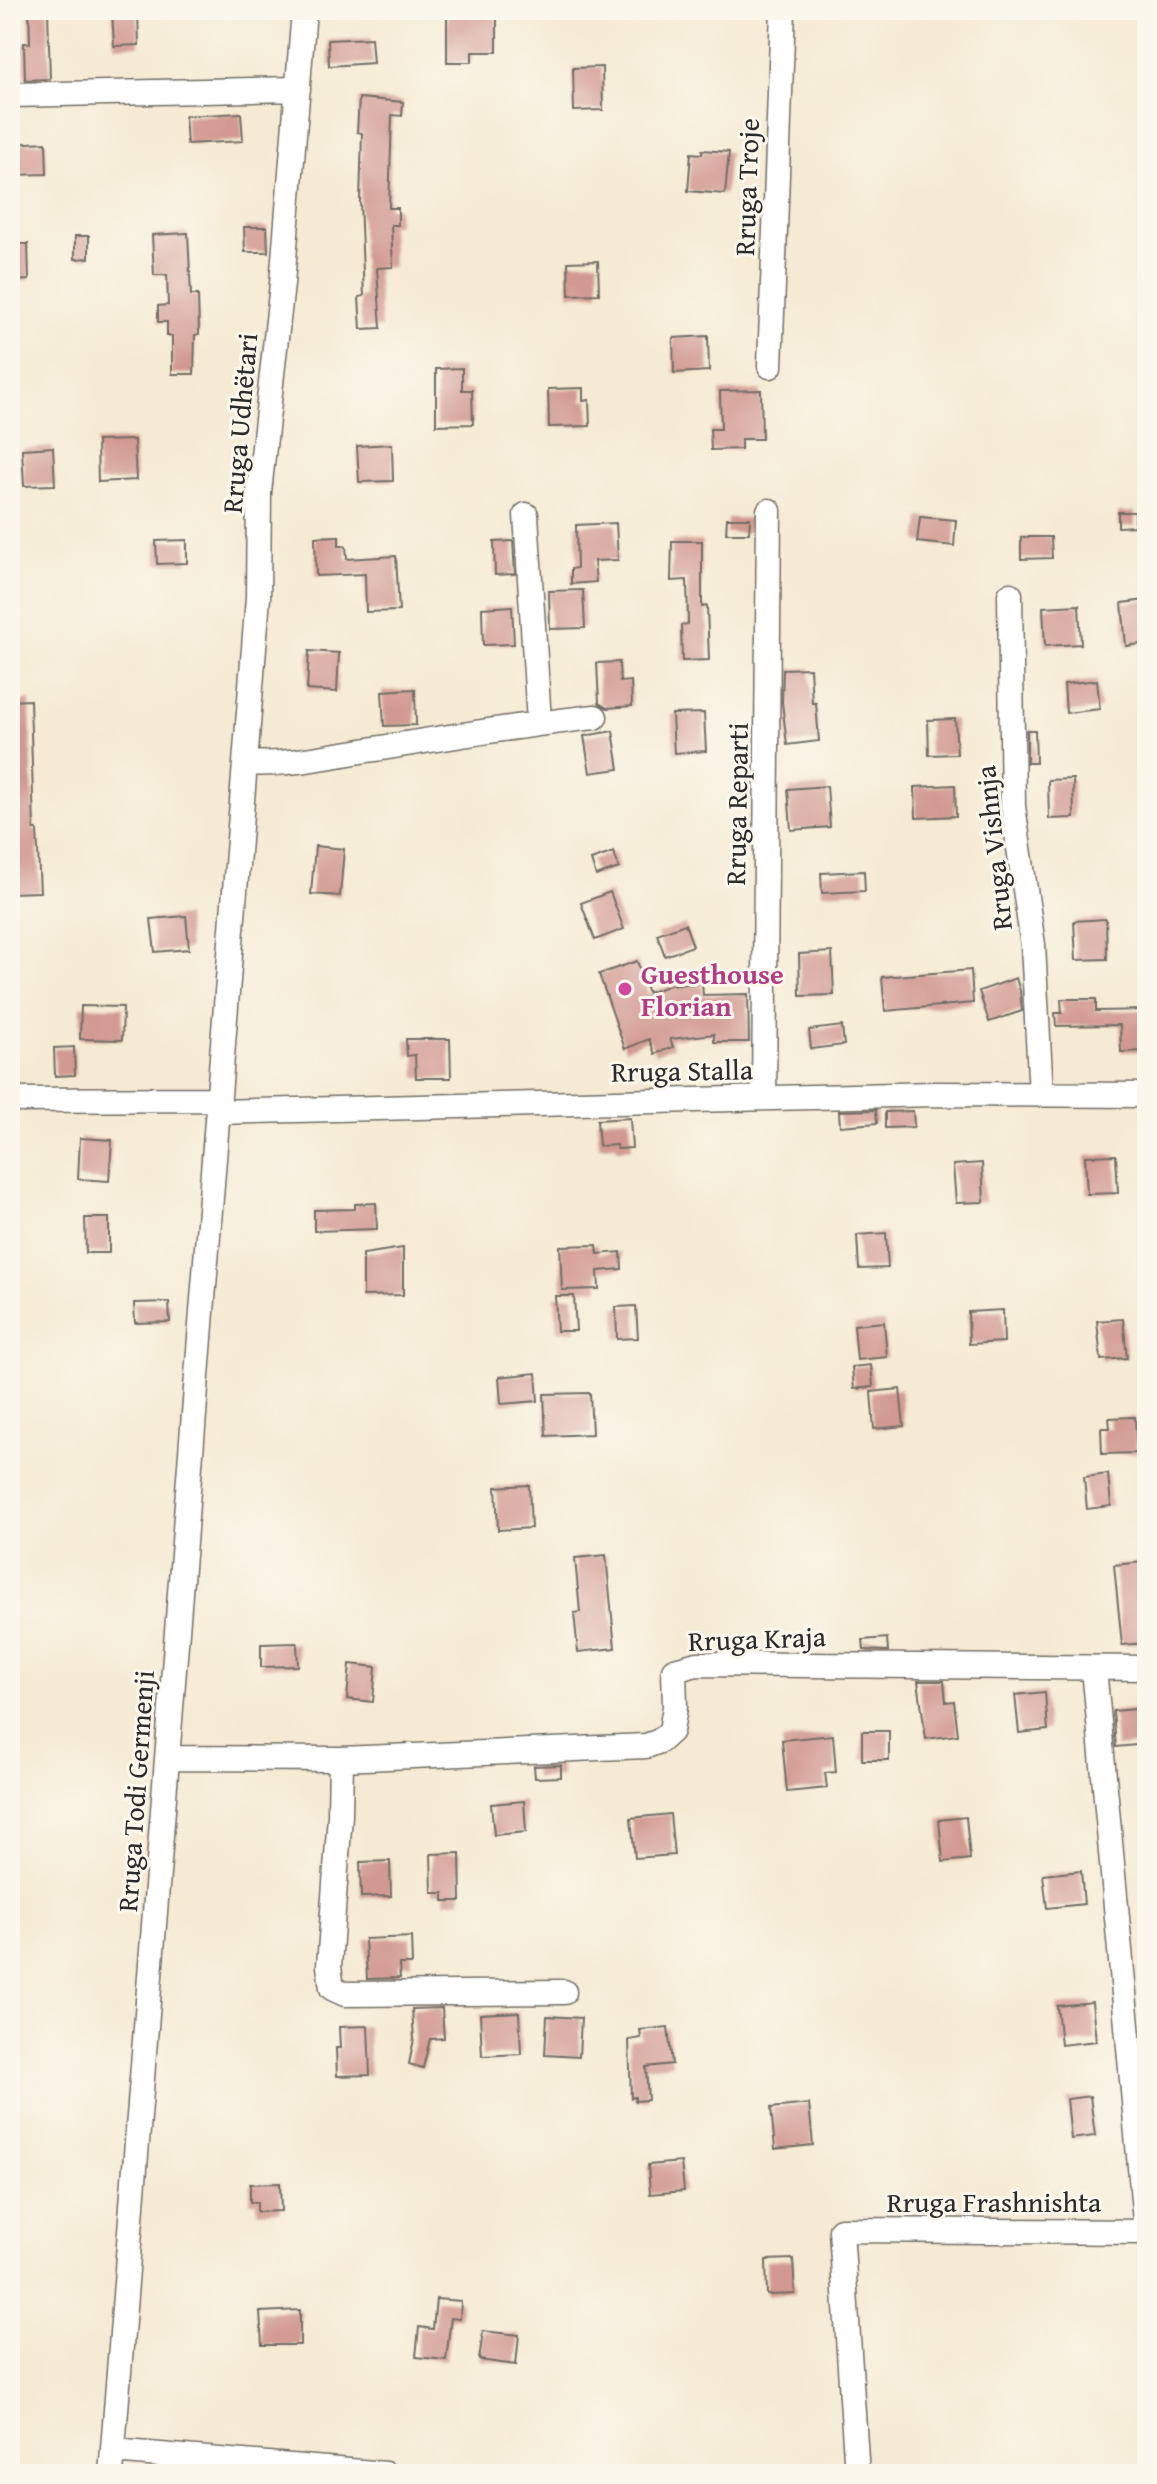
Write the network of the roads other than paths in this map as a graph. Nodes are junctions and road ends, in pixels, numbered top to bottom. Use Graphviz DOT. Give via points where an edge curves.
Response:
graph roads {
  1 [pos="304,10"];
  2 [pos="783,10"];
  3 [pos="298,89"];
  4 [pos="10,95"];
  5 [pos="770,366"];
  6 [pos="769,511"];
  7 [pos="526,515"];
  8 [pos="1010,595"];
  9 [pos="595,717"];
  10 [pos="539,722"];
  11 [pos="245,763"];
  12 [pos="1041,1094"];
  13 [pos="1147,1095"];
  14 [pos="764,1098"];
  15 [pos="10,1100"];
  16 [pos="219,1106"];
  17 [pos="1094,1668"];
  18 [pos="1147,1668"];
  19 [pos="168,1758"];
  20 [pos="341,1759"];
  21 [pos="564,1992"];
  22 [pos="1147,2232"];
  23 [pos="112,2462"];
  24 [pos="385,2474"];
  25 [pos="857,2474"];
  1 -- 3 [label="street, Rruga Udhëtari"];
  2 -- 5 [label="street, Rruga Troje"];
  3 -- 4 [label="street"];
  3 -- 11 [label="street, Rruga Udhëtari" via="259,492 258,597"];
  6 -- 14 [label="street, Rruga Reparti"];
  7 -- 10 [label="street"];
  8 -- 12 [label="street, Rruga Vishnja" via="1013,806 1033,945"];
  9 -- 10 [label="street"];
  10 -- 11 [label="street" via="289,762"];
  11 -- 16 [label="street, Rruga Udhëtari"];
  12 -- 13 [label="street, Rruga Stalla"];
  12 -- 14 [label="street, Rruga Stalla"];
  14 -- 16 [label="street, Rruga Stalla"];
  15 -- 16 [label="street, Rruga Stalla"];
  16 -- 19 [label="street, Rruga Todi Germenji"];
  17 -- 18 [label="street, Rruga Kraja"];
  17 -- 20 [label="street, Rruga Kraja" via="697,1664 674,1670 671,1731 646,1746"];
  17 -- 22 [label="street"];
  19 -- 20 [label="street, Rruga Kraja"];
  19 -- 23 [label="street, Rruga Todi Germenji"];
  20 -- 21 [label="street" via="332,1988 345,1994"];
  22 -- 25 [label="street, Rruga Frashnishta" via="841,2230"];
  23 -- 24 [label="street"];
}
